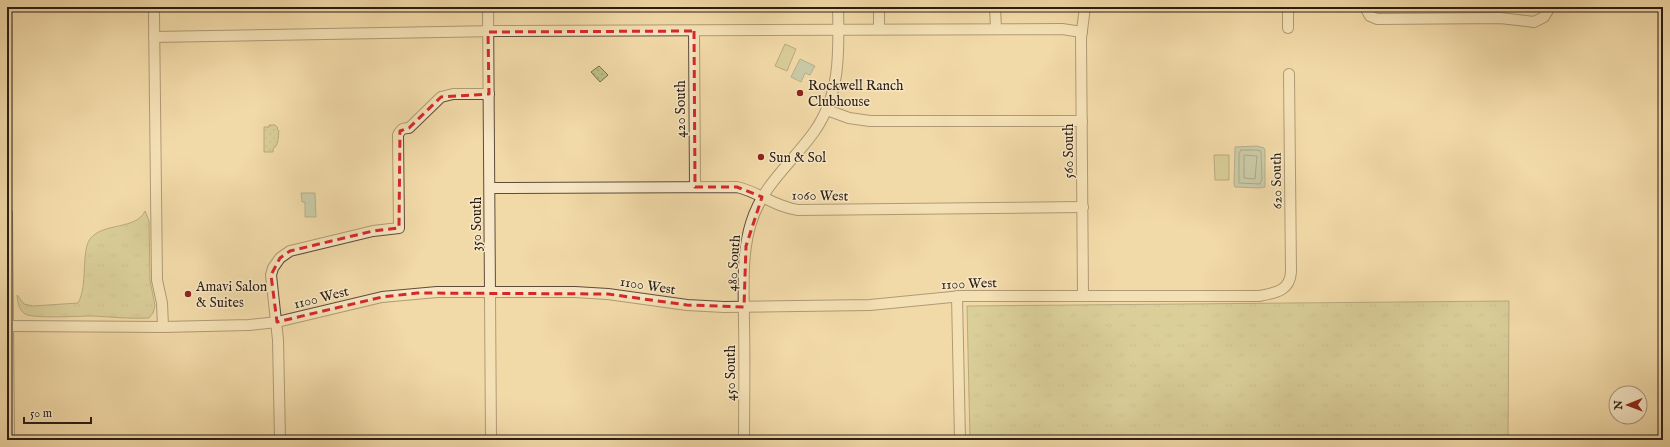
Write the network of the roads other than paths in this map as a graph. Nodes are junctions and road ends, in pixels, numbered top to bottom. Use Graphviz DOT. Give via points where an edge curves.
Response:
graph roads {
  1 [pos="488,7"];
  2 [pos="838,7"];
  3 [pos="879,7"];
  4 [pos="995,7"];
  5 [pos="1085,7"];
  6 [pos="1288,7"];
  7 [pos="1550,7"];
  8 [pos="1368,11"];
  9 [pos="154,14"];
  10 [pos="1288,28"];
  11 [pos="838,29"];
  12 [pos="879,29"];
  13 [pos="996,29"];
  14 [pos="694,31"];
  15 [pos="488,32"];
  16 [pos="1082,32"];
  17 [pos="154,37"];
  18 [pos="1289,74"];
  19 [pos="489,94"];
  20 [pos="827,110"];
  21 [pos="1082,120"];
  22 [pos="694,187"];
  23 [pos="490,188"];
  24 [pos="762,197"];
  25 [pos="1082,208"];
  26 [pos="7,212"];
  27 [pos="1285,287"];
  28 [pos="490,292"];
  29 [pos="957,296"];
  30 [pos="1083,296"];
  31 [pos="744,306"];
  32 [pos="277,322"];
  33 [pos="8,326"];
  34 [pos="163,327"];
  35 [pos="9,440"];
  36 [pos="280,440"];
  37 [pos="491,440"];
  38 [pos="744,440"];
  39 [pos="960,440"];
  1 -- 15 [label="street, 350 South"];
  2 -- 11 [label="street, 480 South"];
  3 -- 12 [label="street"];
  4 -- 13 [label="street"];
  5 -- 16 [label="street, 560 South"];
  6 -- 10 [label="street"];
  7 -- 8 [label="street" via="1544,17 1530,22 1500,18 1382,20"];
  9 -- 17 [label="street"];
  11 -- 12 [label="street"];
  11 -- 14 [label="street"];
  11 -- 20 [label="street, 480 South" via="837,75"];
  12 -- 13 [label="street"];
  13 -- 16 [label="street" via="1062,28"];
  14 -- 15 [label="street"];
  14 -- 22 [label="street, 420 South"];
  15 -- 17 [label="street"];
  15 -- 19 [label="street, 350 South"];
  16 -- 21 [label="street, 560 South"];
  17 -- 34 [label="street" via="157,280"];
  18 -- 27 [label="street, 620 South" via="1292,272"];
  19 -- 23 [label="street, 350 South"];
  19 -- 32 [label="street" via="453,94 441,97 409,128 400,131 399,228 373,231 290,251 280,258 271,275"];
  20 -- 21 [label="street" via="849,118 870,121"];
  20 -- 24 [label="street, 480 South" via="814,132 773,180"];
  21 -- 25 [label="street, 560 South"];
  22 -- 23 [label="street, 1060 West"];
  22 -- 24 [label="street, 1060 West" via="737,187"];
  23 -- 28 [label="street, 350 South"];
  24 -- 25 [label="street, 1060 West" via="780,206 798,210"];
  24 -- 31 [label="street, 480 South" via="751,223 746,246"];
  25 -- 30 [label="street, 560 South"];
  26 -- 33 [label="street"];
  27 -- 30 [label="street, 1100 West" via="1278,292 1259,296"];
  28 -- 31 [label="street, 1100 West" via="576,292 687,305"];
  28 -- 32 [label="street, 1100 West" via="417,293 382,297"];
  28 -- 37 [label="street, 350 South"];
  29 -- 30 [label="street, 1100 West"];
  29 -- 31 [label="street, 1100 West" via="870,305"];
  29 -- 39 [label="street"];
  31 -- 38 [label="street, 450 South"];
  32 -- 34 [label="street, 1100 West" via="232,326"];
  32 -- 36 [label="street"];
  33 -- 34 [label="street, 1100 West"];
  33 -- 35 [label="street"];
}
